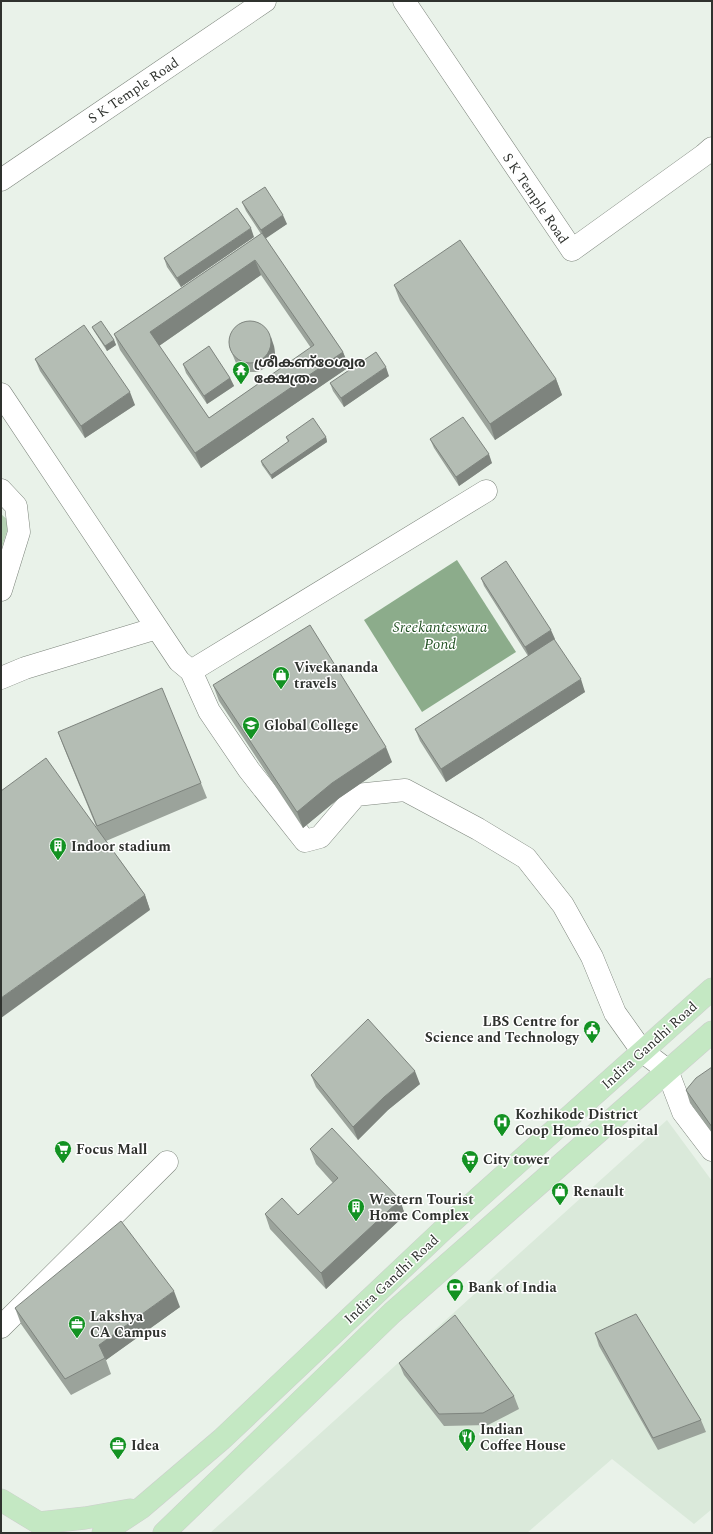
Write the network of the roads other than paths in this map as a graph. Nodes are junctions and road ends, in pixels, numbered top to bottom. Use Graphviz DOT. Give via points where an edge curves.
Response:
graph roads {
  1 [pos="264,1"];
  2 [pos="404,1"];
  3 [pos="712,148"];
  4 [pos="1,180"];
  5 [pos="1,394"];
  6 [pos="1,490"];
  7 [pos="486,491"];
  8 [pos="1,590"];
  9 [pos="157,628"];
  10 [pos="191,671"];
  11 [pos="1,678"];
  12 [pos="712,989"];
  13 [pos="712,1032"];
  14 [pos="642,1051"];
  15 [pos="667,1070"];
  16 [pos="712,1150"];
  17 [pos="167,1162"];
  18 [pos="1,1327"];
  19 [pos="1,1500"];
  20 [pos="141,1508"];
  21 [pos="103,1533"];
  22 [pos="164,1533"];
  1 -- 4 [label="street, S K Temple Road"];
  2 -- 3 [label="street, S K Temple Road" via="572,250"];
  5 -- 9 [label="street"];
  6 -- 8 [label="street" via="16,506 19,532"];
  7 -- 10 [label="street"];
  9 -- 10 [label="street" via="179,661"];
  9 -- 11 [label="street" via="25,668"];
  10 -- 14 [label="street" via="209,711 249,770 305,841 320,837 356,795 406,790 526,858 563,905 592,957 615,1013"];
  12 -- 14 [label="main road, Indira Gandhi Road"];
  13 -- 15 [label="main road, Indira Gandhi Road"];
  14 -- 15 [label="street"];
  14 -- 20 [label="main road, Indira Gandhi Road" via="444,1230 222,1439"];
  15 -- 16 [label="street" via="683,1112"];
  15 -- 22 [label="main road, Indira Gandhi Road" via="392,1313"];
  17 -- 18 [label="street"];
  19 -- 20 [label="main road" via="38,1523"];
  20 -- 21 [label="main road, Indira Gandhi Road"];
}
